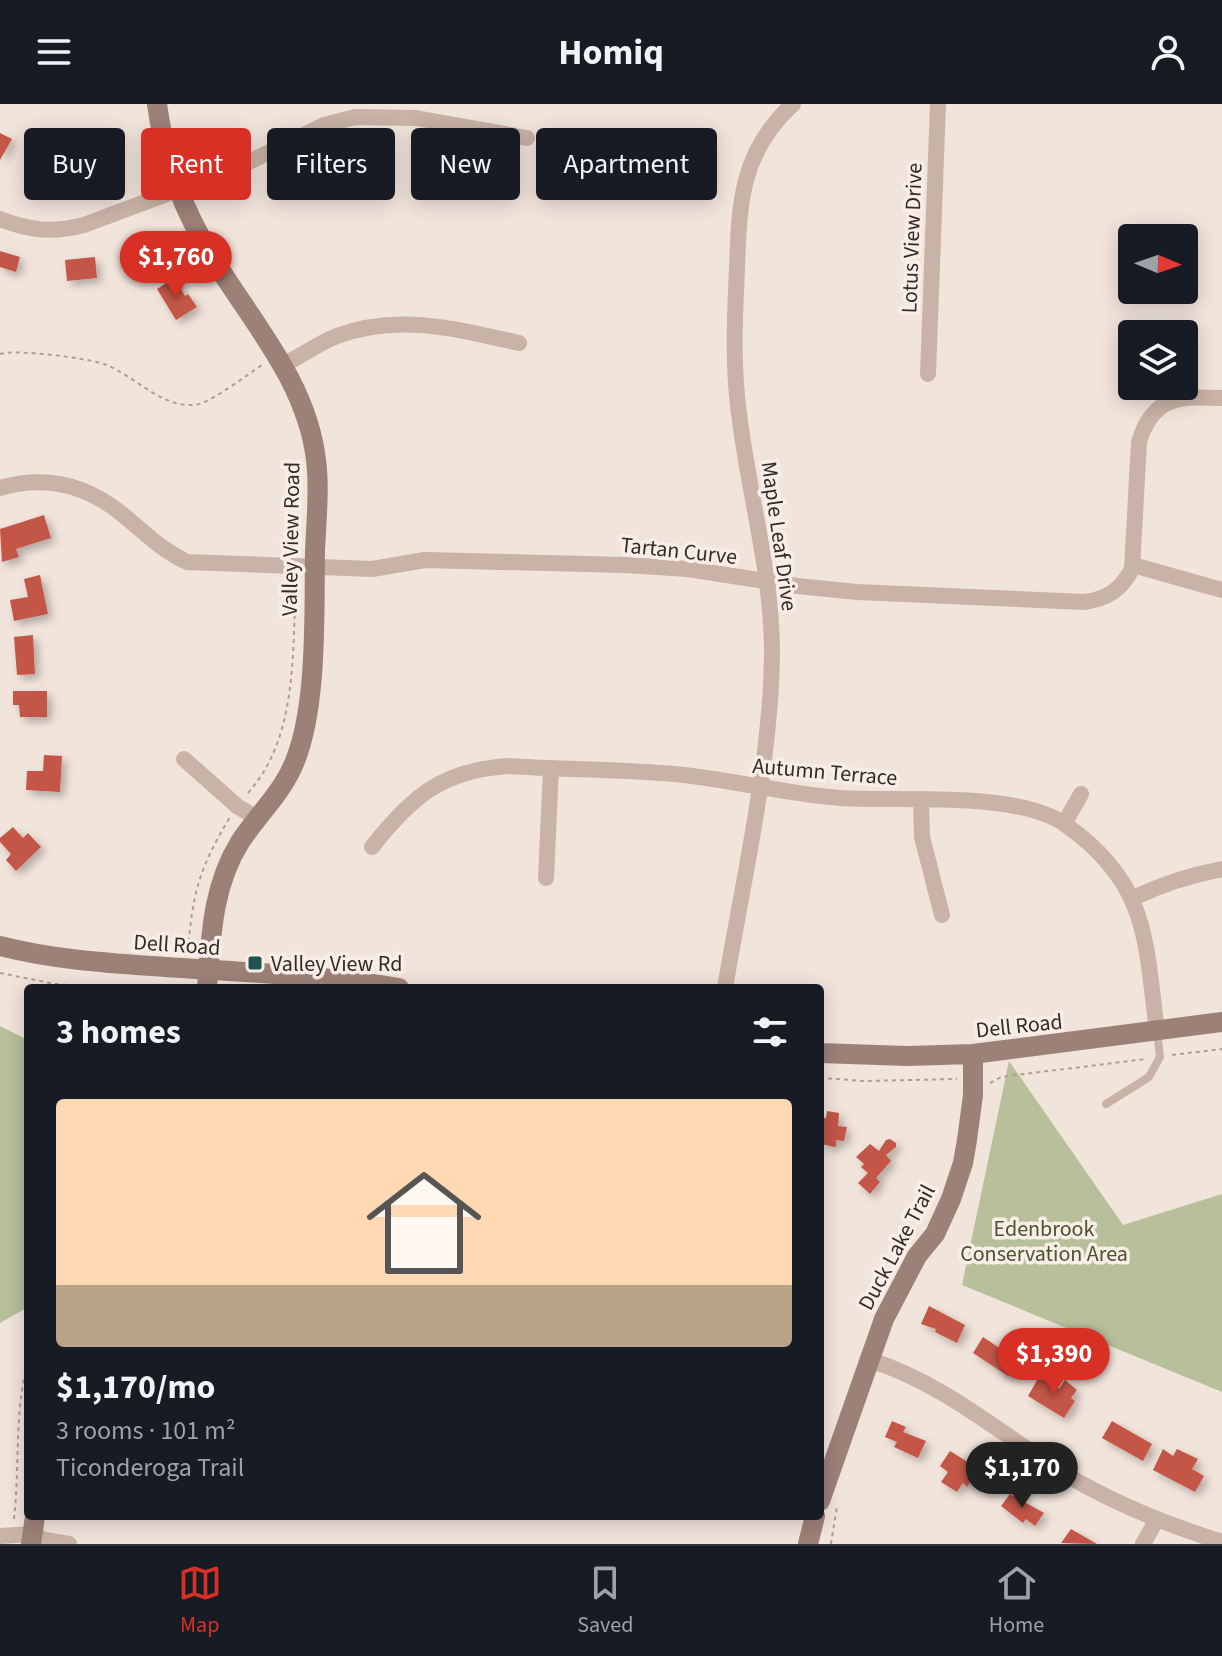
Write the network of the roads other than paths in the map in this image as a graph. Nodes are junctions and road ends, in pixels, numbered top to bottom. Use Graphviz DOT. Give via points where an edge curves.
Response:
graph roads {
  1 [pos="157,104"];
  2 [pos="793,104"];
  3 [pos="938,104"];
  4 [pos="162,128"];
  5 [pos="527,138"];
  6 [pos="251,161"];
  7 [pos="151,200"];
  8 [pos="184,200"];
  9 [pos="0,219"];
  10 [pos="519,343"];
  11 [pos="279,360"];
  12 [pos="928,374"];
  13 [pos="1222,398"];
  14 [pos="0,488"];
  15 [pos="1133,565"];
  16 [pos="315,567"];
  17 [pos="766,581"];
  18 [pos="1222,590"];
  19 [pos="184,759"];
  20 [pos="551,769"];
  21 [pos="759,789"];
  22 [pos="1081,794"];
  23 [pos="921,801"];
  24 [pos="258,819"];
  25 [pos="1064,824"];
  26 [pos="372,847"];
  27 [pos="1222,869"];
  28 [pos="546,878"];
  29 [pos="1133,898"];
  30 [pos="942,915"];
  31 [pos="0,946"];
  32 [pos="208,979"];
  33 [pos="314,984"];
  34 [pos="726,984"];
  35 [pos="1222,1022"];
  36 [pos="1157,1031"];
  37 [pos="824,1053"];
  38 [pos="973,1054"];
  39 [pos="1106,1104"];
  40 [pos="870,1360"];
  41 [pos="829,1504"];
  42 [pos="1157,1519"];
  43 [pos="814,1520"];
  44 [pos="22,1533"];
  45 [pos="1222,1542"];
  46 [pos="69,1544"];
  47 [pos="808,1544"];
  48 [pos="1143,1544"];
  1 -- 4 [label="street, Valley View Road"];
  2 -- 17 [label="street, Maple Leaf Drive" via="764,135 750,163 739,224 737,398"];
  3 -- 12 [label="street, Lotus View Drive"];
  5 -- 6 [label="street" via="416,118 355,117 324,125"];
  7 -- 9 [label="street" via="63,231 41,231"];
  8 -- 11 [label="street, Valley View Road" via="200,235"];
  10 -- 11 [label="street" via="437,326 392,324 363,328"];
  11 -- 16 [label="street, Valley View Road" via="309,424 317,461"];
  13 -- 15 [label="street" via="1170,401 1144,425"];
  14 -- 16 [label="street, Tartan Curve" via="20,482 74,485 187,562"];
  15 -- 17 [label="street, Tartan Curve" via="1113,593 1084,602 857,592"];
  15 -- 18 [label="street"];
  16 -- 17 [label="street, Tartan Curve" via="372,569 437,560 625,565"];
  16 -- 24 [label="street, Valley View Road" via="303,739 293,767"];
  17 -- 21 [label="street, Maple Leaf Drive" via="772,654"];
  19 -- 24 [label="street"];
  20 -- 21 [label="street, Autumn Terrace" via="681,775"];
  20 -- 26 [label="street, Autumn Terrace" via="509,766 455,776 407,804"];
  20 -- 28 [label="street"];
  21 -- 23 [label="street, Autumn Terrace"];
  21 -- 34 [label="street, Maple Leaf Drive"];
  22 -- 25 [label="street"];
  23 -- 25 [label="street, Autumn Terrace" via="1018,807"];
  23 -- 30 [label="street" via="922,837"];
  24 -- 32 [label="street, Valley View Road" via="226,869 215,900"];
  25 -- 29 [label="street, Autumn Terrace" via="1101,856"];
  27 -- 29 [label="street"];
  29 -- 36 [label="street, Autumn Terrace" via="1148,947"];
  31 -- 32 [label="street, Dell Road" via="91,962 187,968"];
  32 -- 33 [label="street, Dell Road"];
  35 -- 36 [label="street, Dell Road"];
  36 -- 38 [label="street, Dell Road"];
  36 -- 39 [label="lane" via="1160,1057 1149,1077"];
  37 -- 38 [label="street, Dell Road"];
  38 -- 40 [label="street, Duck Lake Trail" via="965,1151 951,1199 935,1234 899,1286"];
  40 -- 41 [label="street, Duck Lake Trail"];
  40 -- 42 [label="street" via="938,1390 1068,1476"];
  42 -- 45 [label="street"];
  42 -- 48 [label="street"];
  43 -- 47 [label="street"];
  44 -- 46 [label="street"];
}
